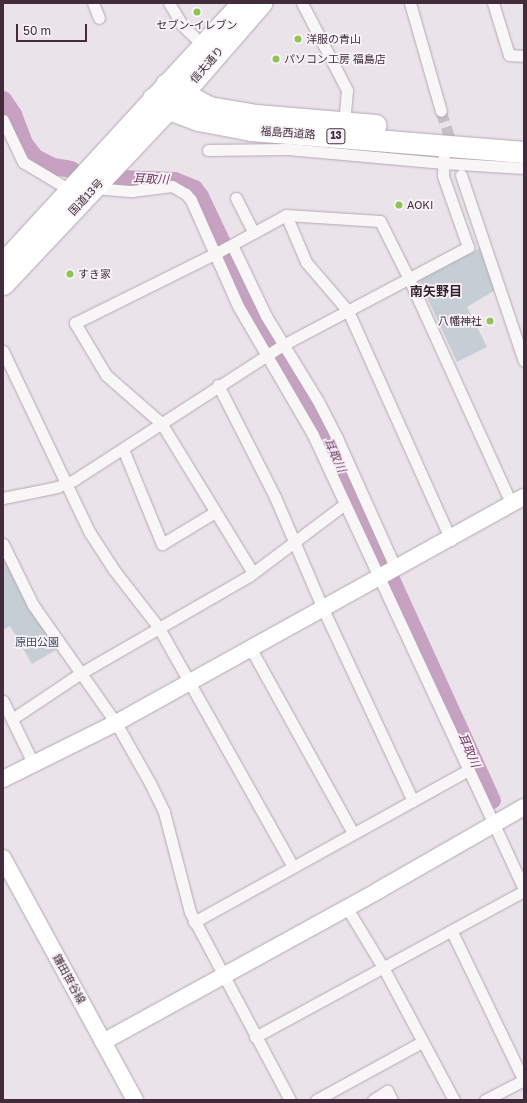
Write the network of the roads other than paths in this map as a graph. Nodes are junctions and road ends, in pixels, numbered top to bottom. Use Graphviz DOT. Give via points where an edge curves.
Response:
graph roads {
  1 [pos="93,3"];
  2 [pos="169,3"];
  3 [pos="242,3"];
  4 [pos="261,3"];
  5 [pos="302,3"];
  6 [pos="410,3"];
  7 [pos="493,3"];
  8 [pos="99,18"];
  9 [pos="202,44"];
  10 [pos="524,56"];
  11 [pos="167,96"];
  12 [pos="441,111"];
  13 [pos="3,120"];
  14 [pos="344,122"];
  15 [pos="524,138"];
  16 [pos="290,141"];
  17 [pos="208,150"];
  18 [pos="524,152"];
  19 [pos="443,154"];
  20 [pos="524,168"];
  21 [pos="461,175"];
  22 [pos="94,188"];
  23 [pos="70,190"];
  24 [pos="236,198"];
  25 [pos="286,215"];
  26 [pos="254,233"];
  27 [pos="224,249"];
  28 [pos="3,263"];
  29 [pos="409,279"];
  30 [pos="3,284"];
  31 [pos="348,311"];
  32 [pos="282,345"];
  33 [pos="3,351"];
  34 [pos="266,354"];
  35 [pos="524,361"];
  36 [pos="218,385"];
  37 [pos="161,423"];
  38 [pos="123,449"];
  39 [pos="64,484"];
  40 [pos="3,498"];
  41 [pos="518,501"];
  42 [pos="345,504"];
  43 [pos="215,512"];
  44 [pos="451,540"];
  45 [pos="294,543"];
  46 [pos="3,544"];
  47 [pos="6,558"];
  48 [pos="253,573"];
  49 [pos="388,574"];
  50 [pos="323,608"];
  51 [pos="159,628"];
  52 [pos="251,649"];
  53 [pos="81,673"];
  54 [pos="190,683"];
  55 [pos="3,701"];
  56 [pos="12,719"];
  57 [pos="116,723"];
  58 [pos="33,763"];
  59 [pos="468,770"];
  60 [pos="3,779"];
  61 [pos="413,801"];
  62 [pos="524,807"];
  63 [pos="492,824"];
  64 [pos="353,834"];
  65 [pos="3,858"];
  66 [pos="293,867"];
  67 [pos="524,890"];
  68 [pos="347,908"];
  69 [pos="194,922"];
  70 [pos="452,932"];
  71 [pos="384,969"];
  72 [pos="223,977"];
  73 [pos="256,1037"];
  74 [pos="103,1042"];
  75 [pos="422,1042"];
  76 [pos="524,1080"];
  77 [pos="135,1100"];
  78 [pos="290,1100"];
  79 [pos="316,1100"];
  80 [pos="373,1100"];
  81 [pos="392,1100"];
  82 [pos="454,1100"];
  83 [pos="485,1100"];
  1 -- 8 [label="street"];
  2 -- 9 [label="street" via="182,25"];
  3 -- 9 [label="highway, 信夫通り"];
  4 -- 11 [label="highway, 信夫通り"];
  5 -- 14 [label="street" via="348,90"];
  6 -- 12 [label="street"];
  7 -- 10 [label="street" via="509,55"];
  9 -- 11 [label="highway, 信夫通り"];
  11 -- 14 [label="highway, 福島西道路 / 13" via="256,115"];
  11 -- 16 [label="highway, 福島西道路 / 13" via="198,120 251,130"];
  11 -- 22 [label="highway, 国道13号"];
  11 -- 23 [label="highway, 国道13号"];
  13 -- 23 [label="street" via="24,162"];
  14 -- 15 [label="highway, 福島西道路 / 13"];
  16 -- 17 [label="street"];
  16 -- 19 [label="highway, 福島西道路 / 13"];
  18 -- 19 [label="highway, 福島西道路 / 13"];
  19 -- 20 [label="street"];
  19 -- 29 [label="street" via="443,176 468,247"];
  21 -- 35 [label="street"];
  22 -- 27 [label="street" via="132,191 164,186 179,189 191,200"];
  22 -- 30 [label="highway, 国道13号"];
  23 -- 28 [label="highway, 国道13号"];
  24 -- 26 [label="street"];
  25 -- 26 [label="street"];
  25 -- 29 [label="street" via="380,221"];
  25 -- 31 [label="street" via="306,262"];
  26 -- 27 [label="street"];
  27 -- 32 [label="street"];
  27 -- 34 [label="street" via="238,306"];
  27 -- 37 [label="street" via="75,323 106,375"];
  29 -- 31 [label="street"];
  29 -- 41 [label="street"];
  31 -- 32 [label="street"];
  31 -- 44 [label="street"];
  32 -- 34 [label="street"];
  32 -- 49 [label="street" via="337,438"];
  33 -- 39 [label="street"];
  34 -- 36 [label="street"];
  34 -- 42 [label="street" via="297,405"];
  36 -- 37 [label="street"];
  36 -- 45 [label="street" via="275,497"];
  37 -- 38 [label="street"];
  37 -- 43 [label="street"];
  38 -- 39 [label="street"];
  38 -- 43 [label="street" via="162,544"];
  39 -- 40 [label="street"];
  39 -- 51 [label="street" via="106,559"];
  41 -- 44 [label="street"];
  42 -- 45 [label="street"];
  42 -- 49 [label="street"];
  43 -- 48 [label="street"];
  44 -- 49 [label="street"];
  45 -- 48 [label="street"];
  45 -- 50 [label="street"];
  46 -- 47 [label="street"];
  47 -- 53 [label="street" via="33,605"];
  48 -- 51 [label="street"];
  49 -- 50 [label="street"];
  49 -- 59 [label="street"];
  50 -- 52 [label="street"];
  50 -- 61 [label="street"];
  51 -- 53 [label="street"];
  51 -- 54 [label="street"];
  52 -- 54 [label="street"];
  52 -- 64 [label="street"];
  53 -- 56 [label="street"];
  53 -- 57 [label="street"];
  54 -- 57 [label="street"];
  54 -- 66 [label="street"];
  55 -- 56 [label="street"];
  56 -- 58 [label="street"];
  57 -- 58 [label="street" via="75,746"];
  57 -- 69 [label="street" via="164,812 186,902"];
  58 -- 60 [label="street"];
  59 -- 61 [label="street"];
  59 -- 63 [label="street"];
  61 -- 64 [label="street"];
  62 -- 63 [label="street"];
  63 -- 67 [label="street"];
  63 -- 68 [label="street"];
  64 -- 66 [label="street"];
  65 -- 74 [label="street, 鎌田笹谷線"];
  66 -- 69 [label="street"];
  67 -- 70 [label="street"];
  68 -- 71 [label="street"];
  68 -- 72 [label="street"];
  69 -- 72 [label="street"];
  70 -- 71 [label="street"];
  70 -- 76 [label="street"];
  71 -- 73 [label="street"];
  71 -- 75 [label="street"];
  72 -- 73 [label="street"];
  72 -- 74 [label="street"];
  73 -- 78 [label="street"];
  74 -- 77 [label="street, 鎌田笹谷線"];
  75 -- 79 [label="street"];
  75 -- 82 [label="street"];
  76 -- 83 [label="street"];
  80 -- 81 [label="street" via="387,1092"];
}
